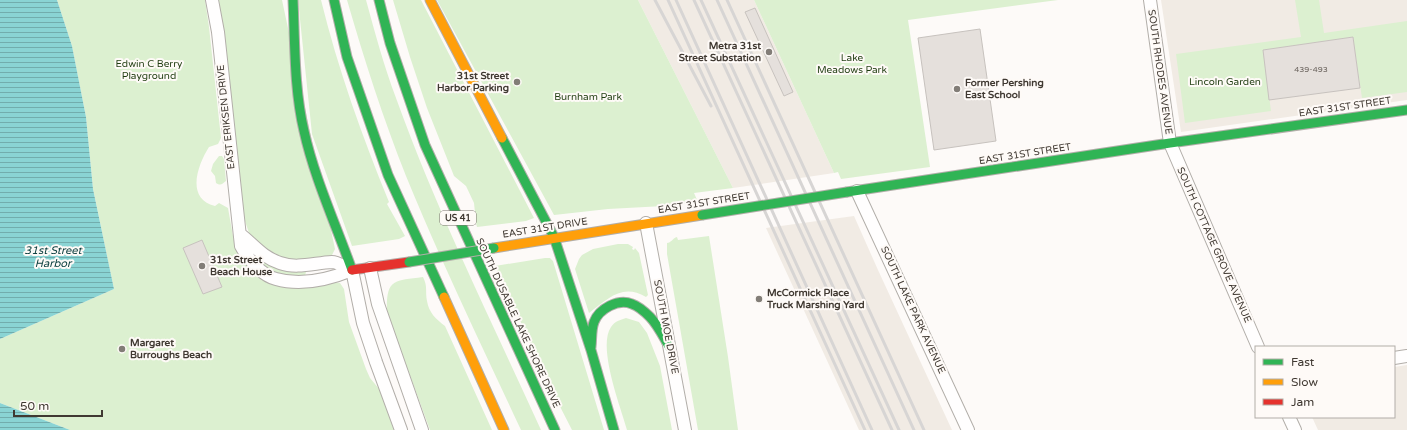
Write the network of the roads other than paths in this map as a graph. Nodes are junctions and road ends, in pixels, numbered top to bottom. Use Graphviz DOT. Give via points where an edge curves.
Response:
graph roads {
  1 [pos="212,0"];
  2 [pos="293,0"];
  3 [pos="334,0"];
  4 [pos="380,0"];
  5 [pos="430,0"];
  6 [pos="1150,0"];
  7 [pos="1407,110"];
  8 [pos="1170,143"];
  9 [pos="852,191"];
  10 [pos="646,223"];
  11 [pos="554,237"];
  12 [pos="370,268"];
  13 [pos="352,270"];
  14 [pos="1258,346"];
  15 [pos="670,348"];
  16 [pos="591,350"];
  17 [pos="1407,356"];
  18 [pos="1395,358"];
  19 [pos="1289,418"];
  20 [pos="401,430"];
  21 [pos="422,430"];
  22 [pos="504,430"];
  23 [pos="555,430"];
  24 [pos="614,430"];
  25 [pos="685,430"];
  26 [pos="968,430"];
  27 [pos="1295,430"];
  1 -- 13 [label="street, EAST ERIKSEN DRIVE" via="218,32 241,246 257,267 275,279 315,280"];
  2 -- 13 [label="main road" via="299,105 304,132"];
  3 -- 22 [label="main road" via="347,57 388,175"];
  4 -- 23 [label="main road, SOUTH DUSABLE LAKE SHORE DRIVE / US 41" via="390,42 425,145"];
  5 -- 11 [label="main road"];
  6 -- 8 [label="street, SOUTH RHODES AVENUE"];
  7 -- 8 [label="main road, EAST 31ST STREET"];
  8 -- 9 [label="main road, EAST 31ST STREET"];
  8 -- 14 [label="street, SOUTH COTTAGE GROVE AVENUE"];
  9 -- 10 [label="main road, EAST 31ST STREET, bridge"];
  9 -- 26 [label="street, SOUTH LAKE PARK AVENUE"];
  10 -- 11 [label="main road, EAST 31ST DRIVE"];
  10 -- 15 [label="street, SOUTH MOE DRIVE"];
  11 -- 12 [label="main road, EAST 31ST DRIVE, bridge"];
  11 -- 16 [label="main road"];
  12 -- 13 [label="main road, EAST 31ST DRIVE"];
  12 -- 21 [label="street" via="378,304"];
  13 -- 20 [label="street" via="363,323"];
  15 -- 16 [label="main road" via="650,317 632,304 621,303 608,306 600,312 594,322"];
  15 -- 25 [label="street, SOUTH MOE DRIVE"];
  16 -- 24 [label="main road"];
  17 -- 18 [label="street"];
  19 -- 27 [label="street"];
}
